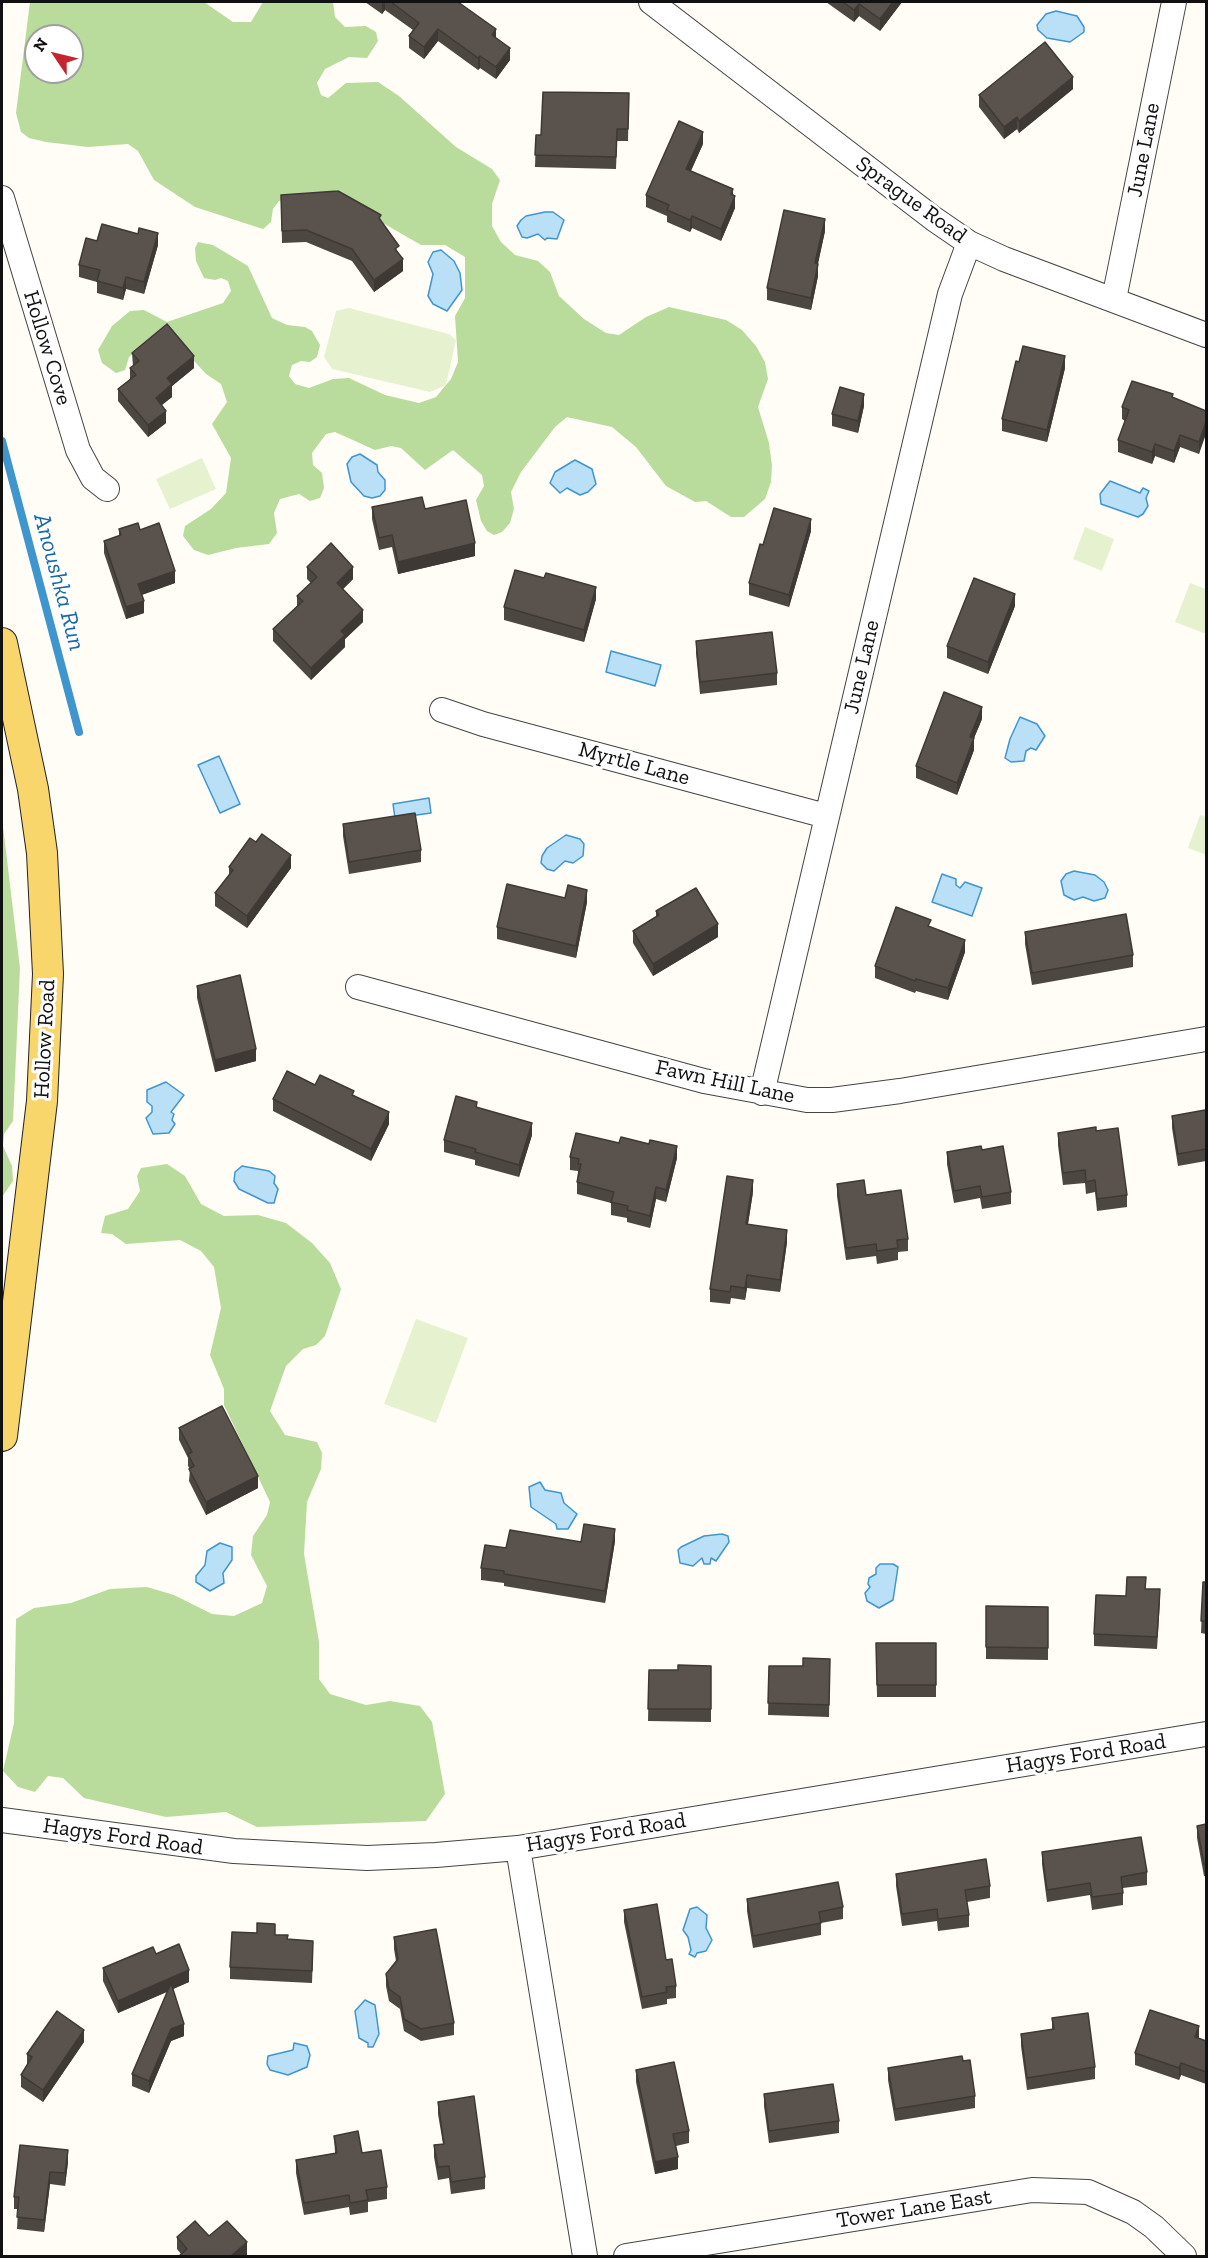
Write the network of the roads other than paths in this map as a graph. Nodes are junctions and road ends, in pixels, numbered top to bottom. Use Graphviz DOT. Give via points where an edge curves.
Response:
graph roads {
  1 [pos="651,2"];
  2 [pos="1174,2"];
  3 [pos="2,198"];
  4 [pos="969,243"];
  5 [pos="1114,299"];
  6 [pos="1206,335"];
  7 [pos="107,489"];
  8 [pos="2,643"];
  9 [pos="442,710"];
  10 [pos="826,816"];
  11 [pos="358,987"];
  12 [pos="1206,1040"];
  13 [pos="762,1093"];
  14 [pos="2,1436"];
  15 [pos="1206,1734"];
  16 [pos="2,1820"];
  17 [pos="518,1848"];
  18 [pos="585,2256"];
  19 [pos="626,2256"];
  20 [pos="1184,2256"];
  1 -- 4 [label="street, Sprague Road"];
  2 -- 5 [label="street, June Lane"];
  3 -- 7 [label="street, Hollow Cove" via="78,450 93,478"];
  4 -- 5 [label="street, Sprague Road"];
  4 -- 10 [label="street, June Lane" via="950,294"];
  5 -- 6 [label="street, Sprague Road"];
  8 -- 14 [label="main road, Hollow Road" via="33,789 42,853 48,974 42,1101"];
  9 -- 10 [label="street, Myrtle Lane"];
  10 -- 13 [label="street, June Lane"];
  11 -- 13 [label="street, Fawn Hill Lane" via="704,1081"];
  12 -- 13 [label="street, Fawn Hill Lane" via="859,1097 807,1100"];
  15 -- 17 [label="street, Hagys Ford Road"];
  16 -- 17 [label="street, Hagys Ford Road" via="181,1845 303,1856 367,1858"];
  17 -- 18 [label="street"];
  19 -- 20 [label="street, Tower Lane East" via="1032,2190 1088,2192 1133,2212"];
}
